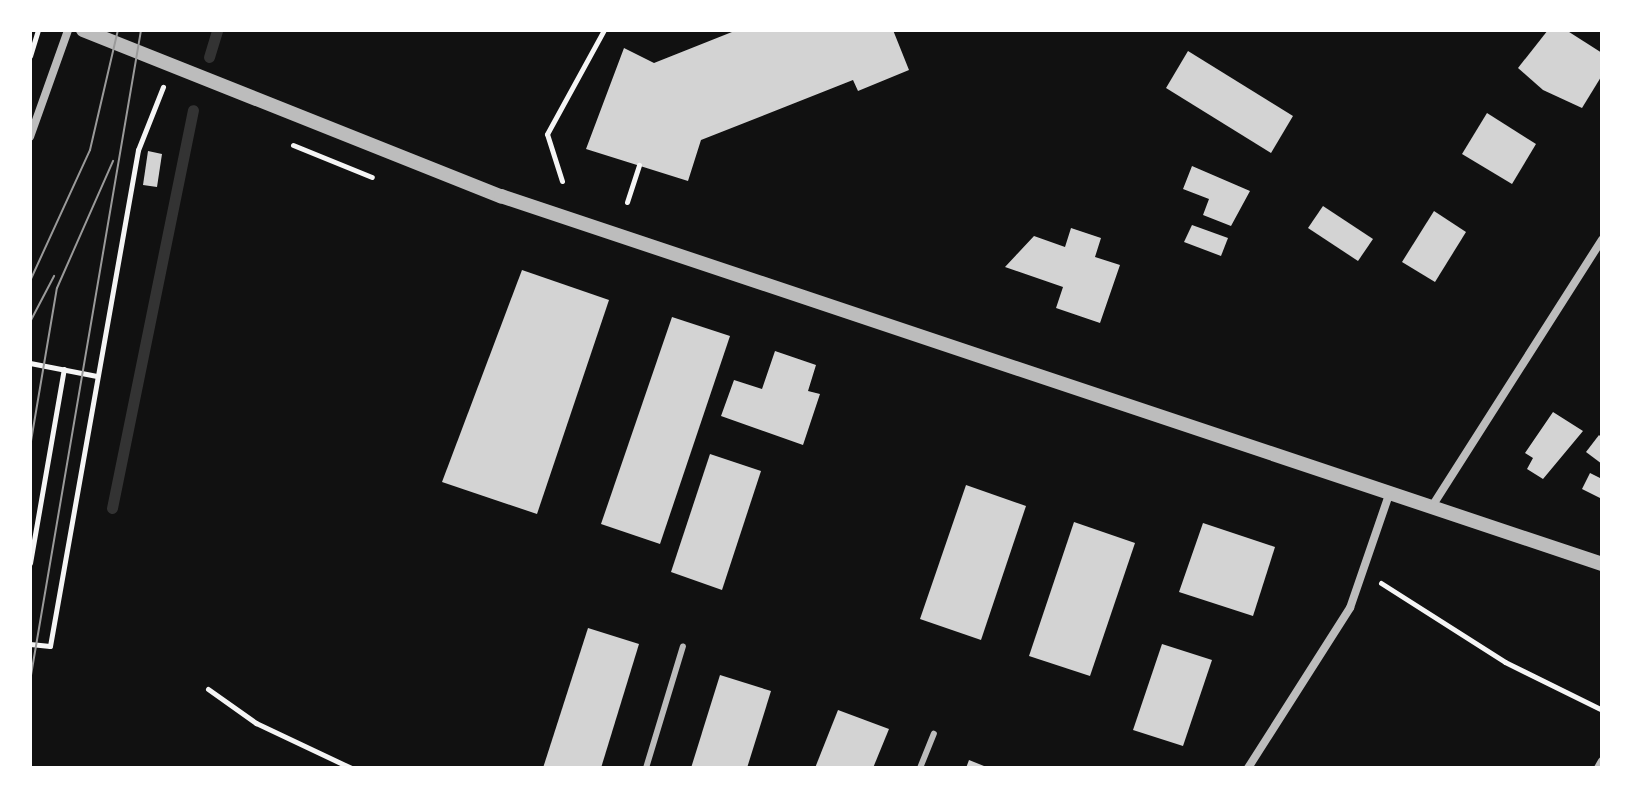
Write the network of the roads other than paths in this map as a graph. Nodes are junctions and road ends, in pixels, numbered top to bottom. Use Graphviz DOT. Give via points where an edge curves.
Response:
graph roads {
  1 [pos="68,30"];
  2 [pos="83,30"];
  3 [pos="30,137"];
  4 [pos="1602,240"];
  5 [pos="1389,495"];
  6 [pos="1431,508"];
  7 [pos="1602,564"];
  8 [pos="683,646"];
  9 [pos="934,734"];
  10 [pos="1602,761"];
  11 [pos="646,768"];
  12 [pos="920,768"];
  13 [pos="1248,768"];
  14 [pos="1598,768"];
  1 -- 3 [label="street"];
  2 -- 5 [label="street" via="501,196"];
  4 -- 6 [label="street"];
  5 -- 6 [label="street"];
  5 -- 13 [label="street" via="1350,608"];
  6 -- 7 [label="street"];
  8 -- 11 [label="lane"];
  9 -- 12 [label="lane"];
  10 -- 14 [label="street"];
}
